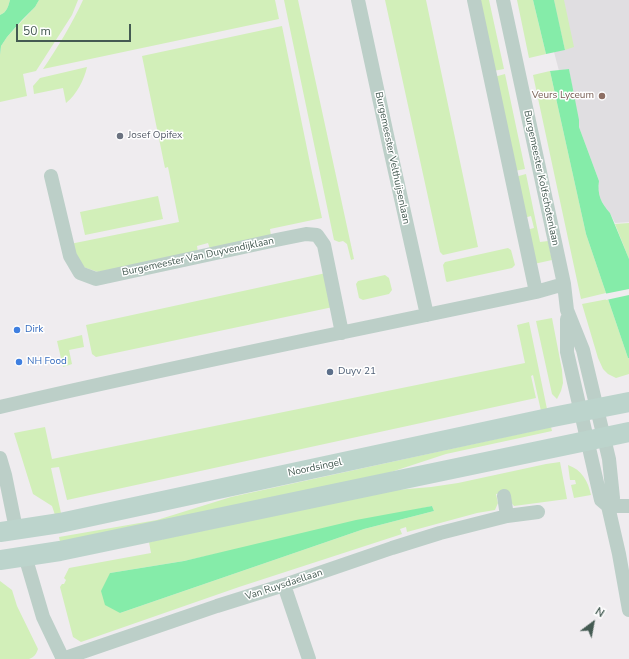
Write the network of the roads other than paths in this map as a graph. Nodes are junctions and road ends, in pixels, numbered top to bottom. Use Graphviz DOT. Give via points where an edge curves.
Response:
graph roads {
  1 [pos="358,0"];
  2 [pos="474,0"];
  3 [pos="503,0"];
  4 [pos="51,176"];
  5 [pos="564,284"];
  6 [pos="536,292"];
  7 [pos="427,315"];
  8 [pos="342,333"];
  9 [pos="629,402"];
  10 [pos="0,406"];
  11 [pos="589,410"];
  12 [pos="629,432"];
  13 [pos="596,439"];
  14 [pos="0,458"];
  15 [pos="504,496"];
  16 [pos="608,506"];
  17 [pos="629,506"];
  18 [pos="538,512"];
  19 [pos="507,516"];
  20 [pos="8,531"];
  21 [pos="25,556"];
  22 [pos="0,560"];
  23 [pos="284,585"];
  24 [pos="629,610"];
  25 [pos="63,659"];
  26 [pos="309,659"];
  1 -- 7 [label="street, Burgemeester Velthuijsenlaan"];
  2 -- 6 [label="street"];
  3 -- 5 [label="street, Burgemeester Kolfschotenlaan"];
  4 -- 8 [label="street, Burgemeester Van Duyvendijklaan" via="70,256 80,273 96,279 306,234 317,235 324,245"];
  5 -- 6 [label="street"];
  5 -- 11 [label="street, Burgemeester Kolfschotenlaan" via="568,352"];
  6 -- 7 [label="street"];
  7 -- 8 [label="street"];
  8 -- 10 [label="street"];
  9 -- 11 [label="main road, Noordsingel"];
  11 -- 13 [label="street, Burgemeester Kolfschotenlaan"];
  11 -- 20 [label="main road, Noordsingel" via="60,523"];
  12 -- 13 [label="main road"];
  13 -- 16 [label="street, Burgemeester Kolfschotenlaan" via="608,459 613,498"];
  13 -- 21 [label="main road" via="60,551"];
  14 -- 20 [label="street" via="5,475"];
  15 -- 19 [label="street"];
  16 -- 17 [label="street"];
  16 -- 24 [label="street"];
  18 -- 19 [label="street, Van Ruysdaellaan"];
  19 -- 23 [label="street, Van Ruysdaellaan" via="434,535"];
  20 -- 21 [label="main road"];
  21 -- 22 [label="main road"];
  21 -- 25 [label="street" via="43,617"];
  23 -- 25 [label="street, Van Ruysdaellaan"];
  23 -- 26 [label="street"];
}
